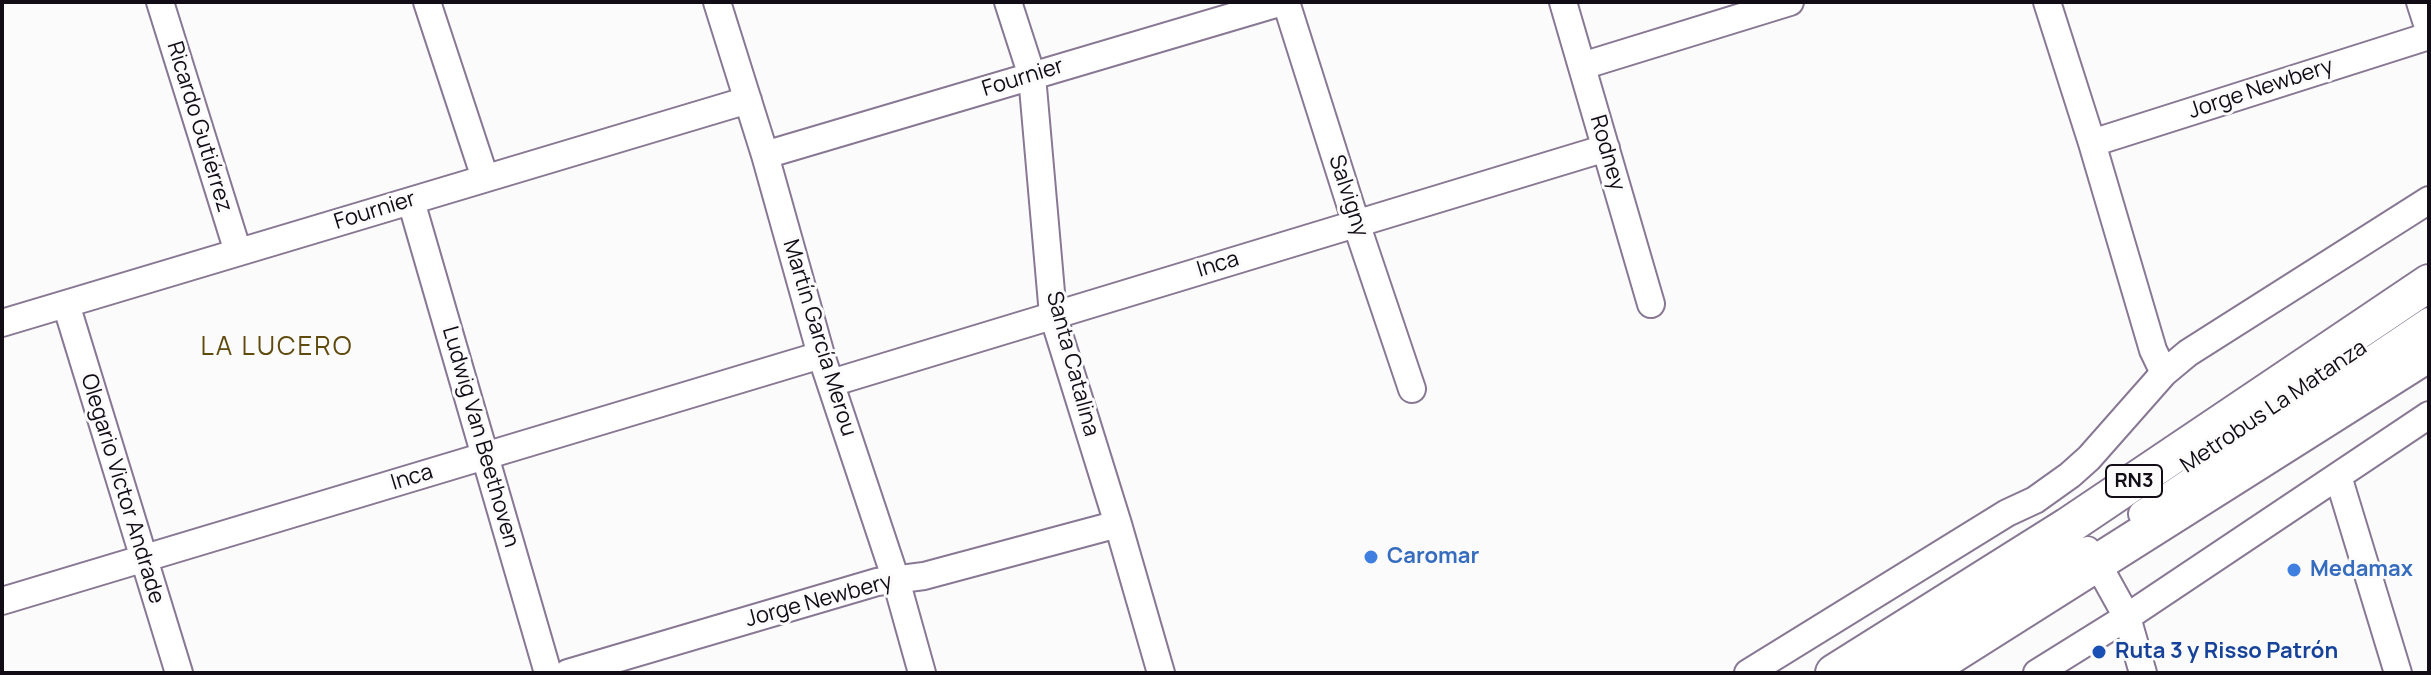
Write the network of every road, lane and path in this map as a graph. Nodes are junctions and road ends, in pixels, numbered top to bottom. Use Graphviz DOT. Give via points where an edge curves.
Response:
graph roads {
  1 [pos="160,2"];
  2 [pos="427,2"];
  3 [pos="717,2"];
  4 [pos="1008,2"];
  5 [pos="1284,2"];
  6 [pos="1563,2"];
  7 [pos="1790,2"];
  8 [pos="2047,2"];
  9 [pos="2420,2"];
  10 [pos="2429,33"];
  11 [pos="1582,66"];
  12 [pos="1032,76"];
  13 [pos="748,100"];
  14 [pos="2092,143"];
  15 [pos="1606,148"];
  16 [pos="765,155"];
  17 [pos="485,178"];
  18 [pos="2429,200"];
  19 [pos="411,201"];
  20 [pos="1356,223"];
  21 [pos="238,252"];
  22 [pos="2429,283"];
  23 [pos="2429,302"];
  24 [pos="66,304"];
  25 [pos="1651,304"];
  26 [pos="1053,315"];
  27 [pos="2429,321"];
  28 [pos="2,323"];
  29 [pos="2429,353"];
  30 [pos="821,355"];
  31 [pos="2429,364"];
  32 [pos="2164,373"];
  33 [pos="2393,376"];
  34 [pos="831,383"];
  35 [pos="1412,389"];
  36 [pos="2429,415"];
  37 [pos="485,456"];
  38 [pos="2338,476"];
  39 [pos="1118,524"];
  40 [pos="2082,545"];
  41 [pos="143,557"];
  42 [pos="896,580"];
  43 [pos="2,601"];
  44 [pos="2127,617"];
  45 [pos="179,673"];
  46 [pos="548,673"];
  47 [pos="568,673"];
  48 [pos="922,673"];
  49 [pos="1161,673"];
  50 [pos="1748,673"];
  51 [pos="1834,673"];
  52 [pos="1881,673"];
  53 [pos="1899,673"];
  54 [pos="1923,673"];
  55 [pos="2037,673"];
  56 [pos="2143,673"];
  57 [pos="2398,673"];
  1 -- 21 [label="street, Ricardo Gutiérrez"];
  2 -- 17 [label="street"];
  3 -- 13 [label="street, Martín García Merou"];
  4 -- 12 [label="street, Santa Catalina"];
  5 -- 12 [label="street, Fournier"];
  5 -- 20 [label="street, Salvigny"];
  6 -- 11 [label="street, Rodney"];
  7 -- 11 [label="street"];
  8 -- 14 [label="street"];
  9 -- 10 [label="street"];
  10 -- 14 [label="street, Jorge Newbery"];
  11 -- 15 [label="street, Rodney"];
  12 -- 16 [label="street, Fournier"];
  12 -- 26 [label="street, Santa Catalina"];
  13 -- 16 [label="street, Martín García Merou"];
  13 -- 17 [label="street, Fournier"];
  14 -- 32 [label="street"];
  15 -- 20 [label="street, Inca"];
  15 -- 25 [label="street, Rodney"];
  16 -- 30 [label="street, Martín García Merou"];
  17 -- 19 [label="street, Fournier"];
  18 -- 32 [label="street" via="2205,341"];
  19 -- 21 [label="street, Fournier"];
  19 -- 37 [label="street, Ludwig Van Beethoven"];
  20 -- 26 [label="street, Inca"];
  20 -- 35 [label="street, Salvigny"];
  21 -- 24 [label="street, Fournier"];
  22 -- 40 [label="highway, RN3"];
  23 -- 40 [label="street, Metrobus La Matanza"];
  24 -- 28 [label="street, Fournier"];
  24 -- 41 [label="street, Olegario Victor Andrade"];
  26 -- 34 [label="street, Inca"];
  26 -- 39 [label="street, Santa Catalina"];
  27 -- 40 [label="street, Metrobus La Matanza"];
  29 -- 33 [label="highway, RN3"];
  30 -- 34 [label="street, Martín García Merou"];
  30 -- 37 [label="street, Inca"];
  31 -- 33 [label="highway"];
  32 -- 50 [label="street" via="2089,458 2058,484"];
  33 -- 40 [label="highway, RN3"];
  34 -- 42 [label="street, Martín García Merou"];
  36 -- 38 [label="street"];
  37 -- 41 [label="street, Inca"];
  37 -- 46 [label="street, Ludwig Van Beethoven"];
  38 -- 44 [label="street"];
  38 -- 57 [label="street"];
  39 -- 42 [label="street, Jorge Newbery"];
  39 -- 49 [label="street, Santa Catalina"];
  40 -- 44 [label="street"];
  40 -- 51 [label="highway, RN3"];
  40 -- 52 [label="street, Metrobus La Matanza"];
  40 -- 53 [label="street, Metrobus La Matanza"];
  40 -- 54 [label="highway, RN3"];
  41 -- 43 [label="street, Inca"];
  41 -- 45 [label="street, Olegario Victor Andrade"];
  42 -- 47 [label="street, Jorge Newbery"];
  42 -- 48 [label="street, Martín García Merou"];
  44 -- 55 [label="street"];
  44 -- 56 [label="street"];
}
